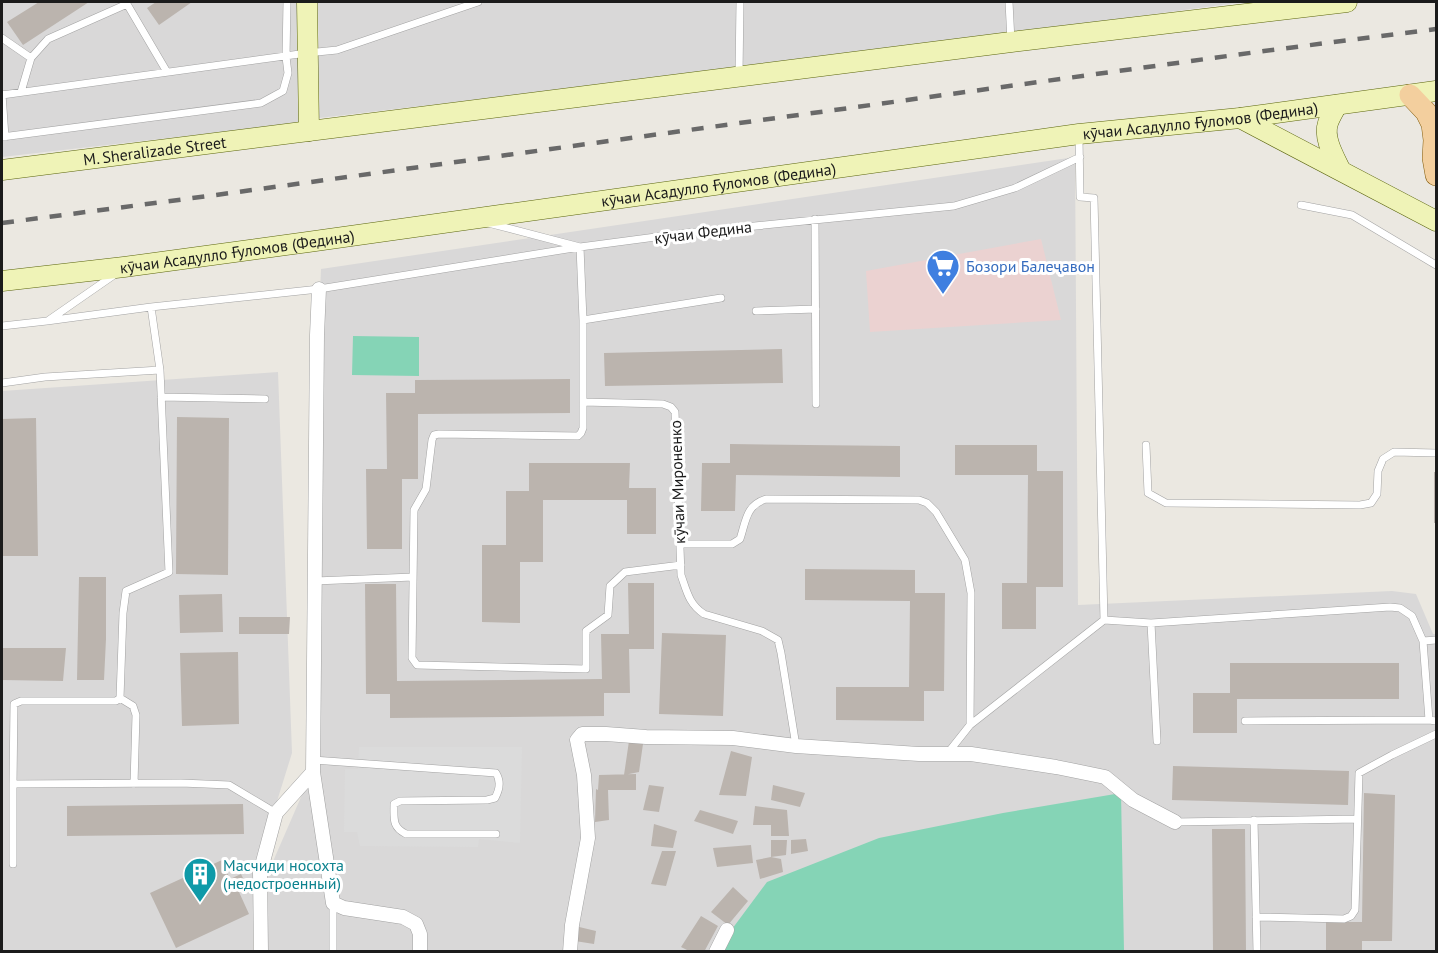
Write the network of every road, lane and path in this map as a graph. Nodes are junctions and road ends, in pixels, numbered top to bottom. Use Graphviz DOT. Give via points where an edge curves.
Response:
graph roads {
  1 [pos="287,2"];
  2 [pos="307,2"];
  3 [pos="478,2"];
  4 [pos="740,2"];
  5 [pos="1009,2"];
  6 [pos="1347,2"];
  7 [pos="128,3"];
  8 [pos="1282,5"];
  9 [pos="2,38"];
  10 [pos="1011,42"];
  11 [pos="307,53"];
  12 [pos="286,57"];
  13 [pos="31,58"];
  14 [pos="167,72"];
  15 [pos="738,77"];
  16 [pos="1437,91"];
  17 [pos="21,92"];
  18 [pos="2,94"];
  19 [pos="1410,95"];
  20 [pos="1337,105"];
  21 [pos="1239,118"];
  22 [pos="309,131"];
  23 [pos="1079,134"];
  24 [pos="3,137"];
  25 [pos="1436,138"];
  26 [pos="1080,157"];
  27 [pos="1340,169"];
  28 [pos="2,170"];
  29 [pos="1437,176"];
  30 [pos="1300,205"];
  31 [pos="472,219"];
  32 [pos="815,219"];
  33 [pos="1437,221"];
  34 [pos="580,247"];
  35 [pos="1437,265"];
  36 [pos="124,267"];
  37 [pos="2,281"];
  38 [pos="320,289"];
  39 [pos="721,298"];
  40 [pos="151,307"];
  41 [pos="816,309"];
  42 [pos="756,311"];
  43 [pos="583,320"];
  44 [pos="47,321"];
  45 [pos="2,326"];
  46 [pos="160,370"];
  47 [pos="2,383"];
  48 [pos="161,397"];
  49 [pos="266,399"];
  50 [pos="583,402"];
  51 [pos="816,404"];
  52 [pos="1146,445"];
  53 [pos="1437,453"];
  54 [pos="680,544"];
  55 [pos="681,565"];
  56 [pos="413,577"];
  57 [pos="315,581"];
  58 [pos="1104,620"];
  59 [pos="1151,623"];
  60 [pos="1437,640"];
  61 [pos="1423,641"];
  62 [pos="120,698"];
  63 [pos="1245,721"];
  64 [pos="1433,721"];
  65 [pos="970,725"];
  66 [pos="1437,734"];
  67 [pos="1157,741"];
  68 [pos="796,746"];
  69 [pos="947,754"];
  70 [pos="313,766"];
  71 [pos="13,784"];
  72 [pos="134,784"];
  73 [pos="276,813"];
  74 [pos="1358,819"];
  75 [pos="1254,820"];
  76 [pos="1175,822"];
  77 [pos="496,834"];
  78 [pos="14,864"];
  79 [pos="333,903"];
  80 [pos="1256,917"];
  81 [pos="727,930"];
  82 [pos="261,951"];
  83 [pos="333,951"];
  84 [pos="420,951"];
  85 [pos="570,951"];
  86 [pos="716,951"];
  87 [pos="1257,951"];
  1 -- 12 [label="lane"];
  2 -- 11 [label="street"];
  3 -- 11 [label="lane" via="337,50"];
  4 -- 15 [label="lane"];
  5 -- 10 [label="lane"];
  6 -- 8 [label="street"];
  7 -- 13 [label="lane" via="48,39"];
  7 -- 14 [label="lane"];
  8 -- 10 [label="street"];
  9 -- 13 [label="lane"];
  10 -- 15 [label="street"];
  11 -- 12 [label="lane"];
  11 -- 22 [label="street"];
  12 -- 14 [label="lane"];
  12 -- 24 [label="lane" via="284,91 261,103"];
  13 -- 17 [label="lane"];
  14 -- 17 [label="lane"];
  15 -- 22 [label="street"];
  16 -- 19 [label="street, кӯчаи Асадулло Ғуломов (Федина)"];
  17 -- 18 [label="lane"];
  18 -- 24 [label="lane"];
  19 -- 20 [label="street, кӯчаи Асадулло Ғуломов (Федина)"];
  19 -- 25 [label="main road" via="1426,112"];
  20 -- 21 [label="street, кӯчаи Асадулло Ғуломов (Федина)"];
  20 -- 27 [label="street" via="1327,129 1329,145"];
  21 -- 23 [label="street, кӯчаи Асадулло Ғуломов (Федина)"];
  21 -- 27 [label="street"];
  22 -- 28 [label="street, M. Sheralizade Street"];
  23 -- 26 [label="lane"];
  23 -- 31 [label="street, кӯчаи Асадулло Ғуломов (Федина)"];
  25 -- 29 [label="main road" via="1433,158"];
  26 -- 32 [label="lane, кӯчаи Федина" via="1015,188 954,206"];
  26 -- 58 [label="lane" via="1080,197 1094,198"];
  27 -- 33 [label="street"];
  30 -- 35 [label="lane" via="1352,215"];
  31 -- 34 [label="lane"];
  31 -- 36 [label="street, кӯчаи Асадулло Ғуломов (Федина)"];
  32 -- 34 [label="lane, кӯчаи Федина"];
  32 -- 41 [label="lane"];
  34 -- 38 [label="lane, кӯчаи Федина"];
  34 -- 43 [label="lane"];
  36 -- 37 [label="street, кӯчаи Асадулло Ғуломов (Федина)"];
  36 -- 44 [label="lane"];
  38 -- 40 [label="lane, кӯчаи Федина"];
  38 -- 57 [label="street"];
  39 -- 43 [label="lane"];
  40 -- 44 [label="lane, кӯчаи Федина"];
  40 -- 46 [label="lane"];
  41 -- 42 [label="lane"];
  41 -- 51 [label="lane"];
  43 -- 50 [label="lane"];
  44 -- 45 [label="lane, кӯчаи Федина"];
  46 -- 47 [label="lane"];
  46 -- 48 [label="lane"];
  48 -- 49 [label="lane"];
  48 -- 62 [label="lane" via="169,572 126,591"];
  50 -- 54 [label="lane, кӯчаи Мироненко" via="663,404 675,412"];
  50 -- 56 [label="lane" via="583,428 578,436 434,435 426,489 414,510"];
  52 -- 53 [label="lane" via="1148,493 1166,502 1360,505 1371,503 1377,494 1383,459 1394,452"];
  54 -- 55 [label="lane, кӯчаи Мироненко"];
  54 -- 65 [label="lane" via="732,544 740,538 749,511 766,499 927,503 965,560 971,593"];
  55 -- 56 [label="lane" via="624,572 610,586 608,615 586,631 586,669 417,665 412,658"];
  55 -- 68 [label="lane, кӯчаи Мироненко" via="689,599 696,609 778,640"];
  56 -- 57 [label="lane"];
  57 -- 70 [label="street"];
  58 -- 59 [label="lane"];
  58 -- 65 [label="lane"];
  59 -- 61 [label="lane" via="1390,607 1401,608 1412,616"];
  59 -- 67 [label="lane"];
  60 -- 61 [label="lane"];
  61 -- 64 [label="lane"];
  62 -- 71 [label="lane" via="14,704"];
  62 -- 72 [label="lane" via="133,706 136,715"];
  63 -- 64 [label="lane"];
  65 -- 69 [label="lane"];
  66 -- 74 [label="lane" via="1359,773"];
  68 -- 69 [label="street"];
  68 -- 85 [label="street" via="733,738 579,736 588,838"];
  69 -- 76 [label="street" via="971,754 1105,777 1133,800"];
  70 -- 73 [label="street"];
  70 -- 77 [label="lane" via="496,772 499,791 495,798 394,804 395,824 406,834"];
  70 -- 79 [label="street"];
  71 -- 72 [label="lane"];
  71 -- 78 [label="lane"];
  72 -- 73 [label="lane" via="229,785"];
  73 -- 82 [label="street" via="260,873"];
  74 -- 75 [label="lane"];
  74 -- 80 [label="lane" via="1355,910 1351,916"];
  75 -- 76 [label="lane"];
  75 -- 80 [label="lane"];
  79 -- 83 [label="lane"];
  79 -- 84 [label="street" via="404,917 416,924"];
  80 -- 87 [label="lane"];
  81 -- 86 [label="street"];
}
